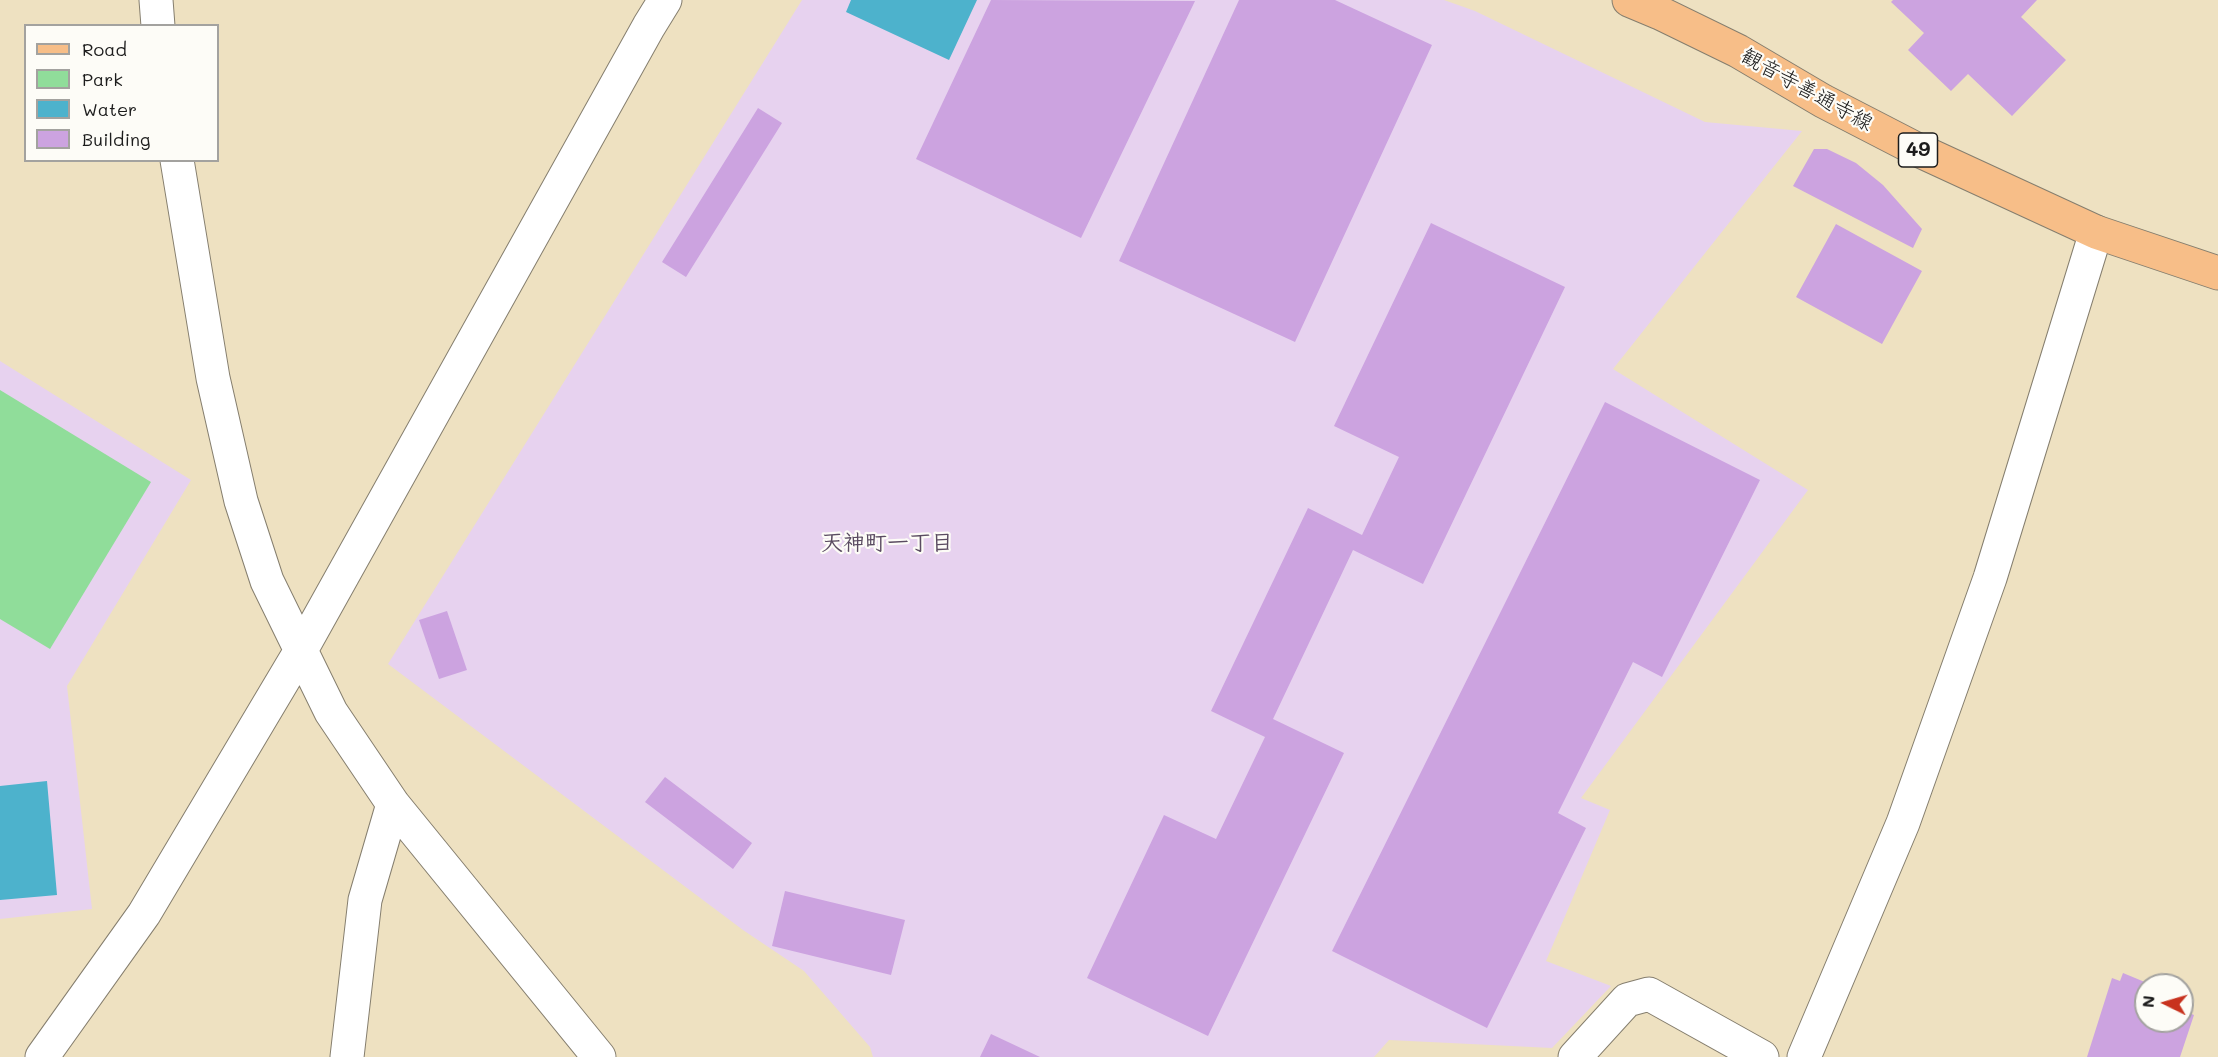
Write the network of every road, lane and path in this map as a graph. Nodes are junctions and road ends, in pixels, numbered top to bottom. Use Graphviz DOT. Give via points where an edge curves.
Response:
graph roads {
  1 [pos="156,0"];
  2 [pos="665,0"];
  3 [pos="1629,0"];
  4 [pos="158,24"];
  5 [pos="177,162"];
  6 [pos="2096,232"];
  7 [pos="2218,273"];
  8 [pos="300,652"];
  9 [pos="393,804"];
  10 [pos="42,1057"];
  11 [pos="347,1057"];
  12 [pos="598,1057"];
  13 [pos="1575,1057"];
  14 [pos="1762,1057"];
  15 [pos="1804,1057"];
  1 -- 4 [label="street"];
  2 -- 8 [label="street"];
  3 -- 6 [label="main road, 観音寺善通寺線 / 49" via="1737,51 1916,149"];
  5 -- 8 [label="street" via="213,378 241,501 267,581"];
  6 -- 7 [label="main road, 観音寺善通寺線 / 49"];
  6 -- 15 [label="street" via="1990,578 1903,823"];
  8 -- 9 [label="street" via="331,712"];
  8 -- 10 [label="street" via="144,914"];
  9 -- 11 [label="street" via="365,900"];
  9 -- 12 [label="street"];
  13 -- 14 [label="street" via="1627,1000 1649,994"];
}
